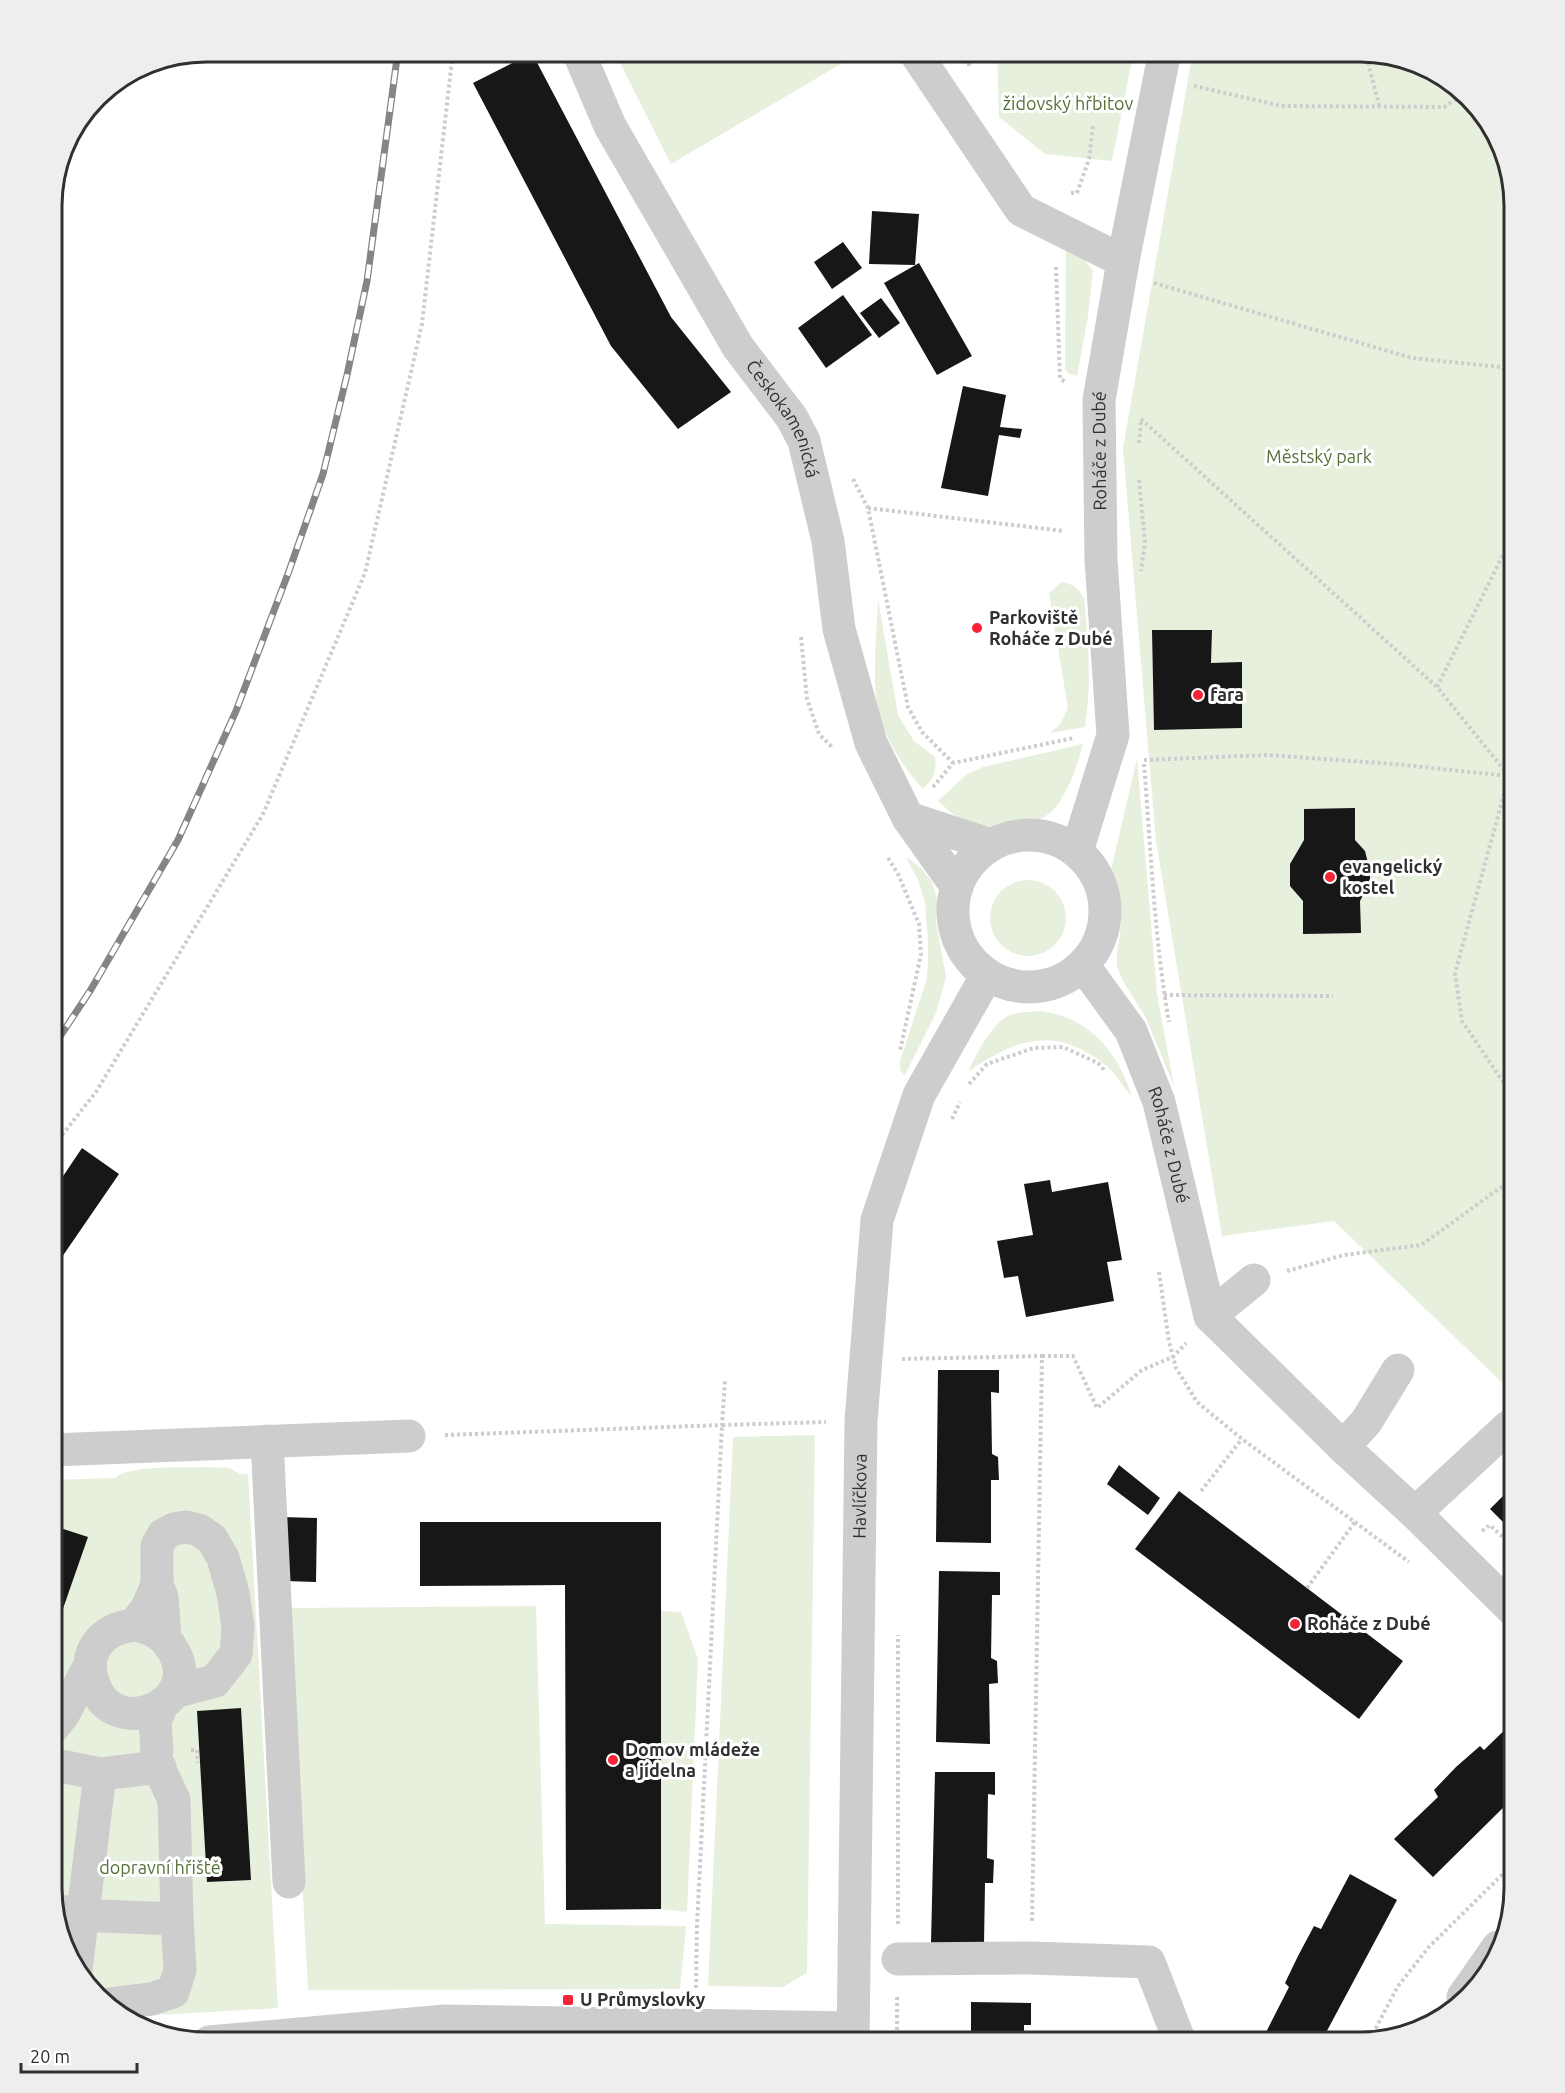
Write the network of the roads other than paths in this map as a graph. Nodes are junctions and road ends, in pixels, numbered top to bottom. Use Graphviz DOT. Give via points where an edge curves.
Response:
graph roads {
  1 [pos="583,62"];
  2 [pos="921,62"];
  3 [pos="1163,62"];
  4 [pos="1123,261"];
  5 [pos="908,818"];
  6 [pos="991,845"];
  7 [pos="1077,851"];
  8 [pos="957,887"];
  9 [pos="1083,965"];
  10 [pos="987,975"];
  11 [pos="1254,1280"];
  12 [pos="1210,1316"];
  13 [pos="1398,1370"];
  14 [pos="1504,1431"];
  15 [pos="409,1436"];
  16 [pos="267,1441"];
  17 [pos="1343,1447"];
  18 [pos="62,1450"];
  19 [pos="1415,1513"];
  20 [pos="157,1585"];
  21 [pos="1504,1601"];
  22 [pos="134,1624"];
  23 [pos="171,1649"];
  24 [pos="90,1665"];
  25 [pos="227,1667"];
  26 [pos="168,1699"];
  27 [pos="113,1707"];
  28 [pos="62,1713"];
  29 [pos="62,1721"];
  30 [pos="158,1763"];
  31 [pos="62,1766"];
  32 [pos="100,1774"];
  33 [pos="289,1882"];
  34 [pos="70,1912"];
  35 [pos="177,1919"];
  36 [pos="73,1945"];
  37 [pos="898,1959"];
  38 [pos="119,2003"];
  39 [pos="333,2031"];
  40 [pos="736,2031"];
  41 [pos="853,2031"];
  42 [pos="1176,2031"];
  1 -- 5 [label="street, Českokamenická" via="610,126 738,347 792,417 804,441 828,541 839,629 871,743"];
  2 -- 4 [label="street" via="1021,210"];
  3 -- 4 [label="street, Roháče z Dubé"];
  4 -- 7 [label="street, Roháče z Dubé" via="1099,400 1101,560 1113,735"];
  5 -- 6 [label="street"];
  5 -- 8 [label="street, Českokamenická"];
  6 -- 7 [label="street" via="1008,838 1039,835"];
  6 -- 8 [label="street" via="971,862"];
  7 -- 9 [label="street" via="1096,873 1106,904 1102,933"];
  8 -- 10 [label="street" via="953,918 957,935 964,951"];
  9 -- 10 [label="street" via="1056,982 1039,987 1021,987"];
  9 -- 12 [label="street, Roháče z Dubé" via="1131,1031 1159,1102"];
  10 -- 41 [label="street, Havlíčkova" via="919,1095 878,1220 861,1421"];
  11 -- 12 [label="street"];
  12 -- 17 [label="street"];
  13 -- 17 [label="street" via="1366,1422"];
  14 -- 19 [label="street"];
  15 -- 16 [label="street"];
  16 -- 18 [label="street"];
  16 -- 33 [label="street"];
  17 -- 19 [label="street"];
  19 -- 21 [label="street"];
  20 -- 22 [label="street" via="147,1608"];
  20 -- 23 [label="street"];
  20 -- 25 [label="street" via="157,1546 163,1534 186,1527 213,1539 233,1593 238,1627 236,1654"];
  22 -- 23 [label="street" via="147,1627"];
  22 -- 24 [label="street" via="115,1629 99,1640"];
  23 -- 25 [label="street" via="199,1669"];
  23 -- 26 [label="street" via="178,1681"];
  24 -- 27 [label="street" via="94,1685"];
  24 -- 28 [label="street"];
  25 -- 26 [label="street" via="215,1681"];
  26 -- 27 [label="street" via="145,1712"];
  26 -- 30 [label="street" via="155,1722"];
  27 -- 29 [label="street"];
  27 -- 30 [label="street" via="132,1726 145,1752"];
  30 -- 32 [label="street"];
  30 -- 35 [label="street" via="174,1800"];
  31 -- 32 [label="street"];
  32 -- 34 [label="street" via="88,1884"];
  34 -- 35 [label="street"];
  34 -- 36 [label="street"];
  35 -- 38 [label="street" via="180,1970 173,1992"];
  37 -- 42 [label="street" via="1149,1962"];
  39 -- 40 [label="street" via="445,2021"];
}
